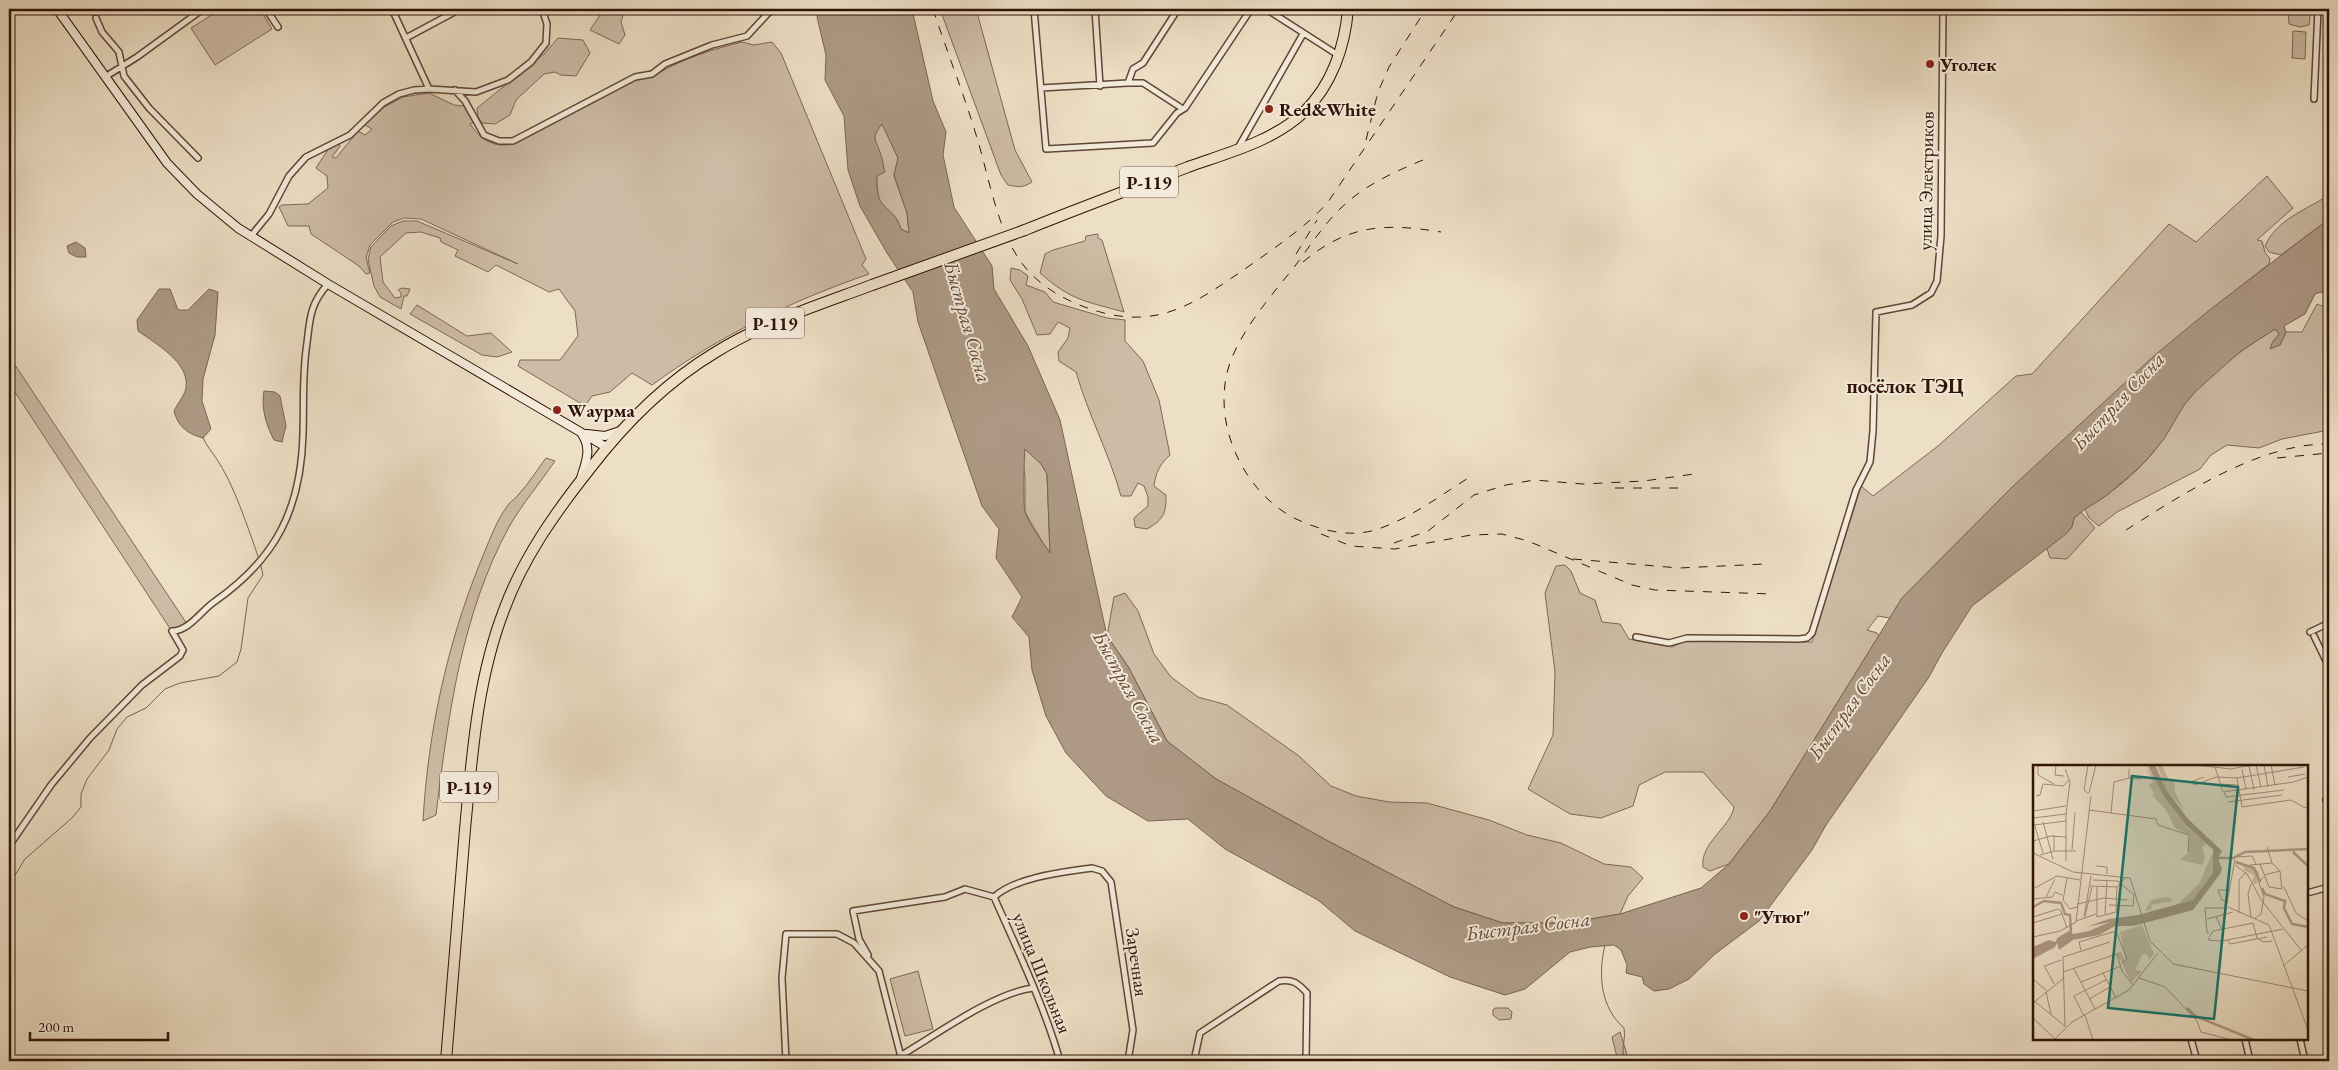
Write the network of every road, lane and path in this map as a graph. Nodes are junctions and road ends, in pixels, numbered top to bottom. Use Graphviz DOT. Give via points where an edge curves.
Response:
graph roads {
  1 [pos="57,9"];
  2 [pos="203,9"];
  3 [pos="266,9"];
  4 [pos="392,9"];
  5 [pos="460,9"];
  6 [pos="542,9"];
  7 [pos="772,9"];
  8 [pos="1034,9"];
  9 [pos="1095,9"];
  10 [pos="1178,9"];
  11 [pos="1251,9"];
  12 [pos="1266,9"];
  13 [pos="1348,9"];
  14 [pos="1943,9"];
  15 [pos="2318,9"];
  16 [pos="96,18"];
  17 [pos="278,27"];
  18 [pos="1303,34"];
  19 [pos="406,38"];
  20 [pos="1338,56"];
  21 [pos="121,66"];
  22 [pos="105,77"];
  23 [pos="1128,83"];
  24 [pos="1100,86"];
  25 [pos="1041,88"];
  26 [pos="429,89"];
  27 [pos="455,90"];
  28 [pos="2314,99"];
  29 [pos="1183,109"];
  30 [pos="1237,149"];
  31 [pos="198,158"];
  32 [pos="251,236"];
  33 [pos="328,284"];
  34 [pos="621,430"];
  35 [pos="581,433"];
  36 [pos="606,447"];
  37 [pos="579,482"];
  38 [pos="2329,623"];
  39 [pos="1636,637"];
  40 [pos="2329,667"];
  41 [pos="2326,800"];
  42 [pos="2329,809"];
  43 [pos="9,846"];
  44 [pos="2329,887"];
  45 [pos="2308,893"];
  46 [pos="994,897"];
  47 [pos="874,965"];
  48 [pos="1033,988"];
  49 [pos="2191,1040"];
  50 [pos="2245,1040"];
  51 [pos="2300,1040"];
  52 [pos="901,1059"];
  53 [pos="446,1061"];
  54 [pos="786,1061"];
  55 [pos="1060,1061"];
  56 [pos="1128,1061"];
  57 [pos="1194,1061"];
  58 [pos="1306,1061"];
  59 [pos="2197,1061"];
  60 [pos="2250,1061"];
  61 [pos="2305,1061"];
  1 -- 22 [label="main road"];
  2 -- 21 [label="street"];
  3 -- 17 [label="street"];
  4 -- 19 [label="street"];
  5 -- 19 [label="street"];
  6 -- 27 [label="street" via="547,24 546,43 531,62 508,80 491,87 476,92"];
  7 -- 27 [label="street" via="747,36 712,44 665,64 652,74 635,77 513,141 499,141 484,135"];
  8 -- 25 [label="street"];
  9 -- 24 [label="street"];
  10 -- 23 [label="street" via="1143,63 1133,69"];
  11 -- 29 [label="street"];
  12 -- 18 [label="street"];
  13 -- 20 [label="highway, Р-119"];
  14 -- 39 [label="street, улица Электриков" via="1941,236 1937,281 1932,292 1912,306 1876,312 1870,462 1856,490 1812,633 1799,639 1687,638 1669,643"];
  15 -- 28 [label="street"];
  16 -- 21 [label="street" via="102,32 119,52"];
  18 -- 20 [label="street"];
  18 -- 30 [label="street"];
  19 -- 26 [label="street"];
  20 -- 30 [label="highway, Р-119" via="1324,86 1306,111 1280,130"];
  21 -- 22 [label="street"];
  21 -- 31 [label="street" via="124,76 149,108"];
  22 -- 32 [label="main road" via="167,163 197,194"];
  23 -- 24 [label="street"];
  23 -- 29 [label="street" via="1143,83"];
  24 -- 25 [label="street"];
  25 -- 29 [label="street" via="1046,149 1153,143 1177,112"];
  26 -- 27 [label="street"];
  26 -- 32 [label="street" via="399,94 383,103 350,135 306,156 289,176 268,214"];
  30 -- 34 [label="highway, Р-119, bridge" via="754,331 684,373"];
  32 -- 33 [label="main road"];
  33 -- 35 [label="main road"];
  33 -- 43 [label="street" via="316,297 311,314 304,366 303,437 296,494 287,520 266,555 239,584 210,604 187,626 172,632 183,650 180,656 142,684 90,738 51,785"];
  34 -- 35 [label="main road" via="606,436"];
  34 -- 36 [label="highway, Р-119"];
  35 -- 36 [label="main road"];
  35 -- 37 [label="main road" via="589,450"];
  36 -- 37 [label="highway, Р-119"];
  37 -- 53 [label="highway, Р-119" via="539,539 514,586 496,632 483,684 469,791"];
  38 -- 40 [label="street" via="2312,634"];
  41 -- 42 [label="street"];
  44 -- 45 [label="street"];
  46 -- 47 [label="street" via="966,889 945,898 853,911 859,939"];
  46 -- 48 [label="street, улица Школьная"];
  46 -- 56 [label="street, Заречная" via="1017,884 1092,868 1102,871 1111,882 1133,1030"];
  47 -- 52 [label="street" via="879,971"];
  47 -- 54 [label="street" via="854,943 837,934 786,934 782,978"];
  48 -- 52 [label="street" via="993,1003"];
  48 -- 55 [label="street, улица Школьная"];
  49 -- 59 [label="street"];
  50 -- 60 [label="street"];
  51 -- 61 [label="street"];
  57 -- 58 [label="street" via="1200,1033 1279,981 1290,980 1307,993"];
}
